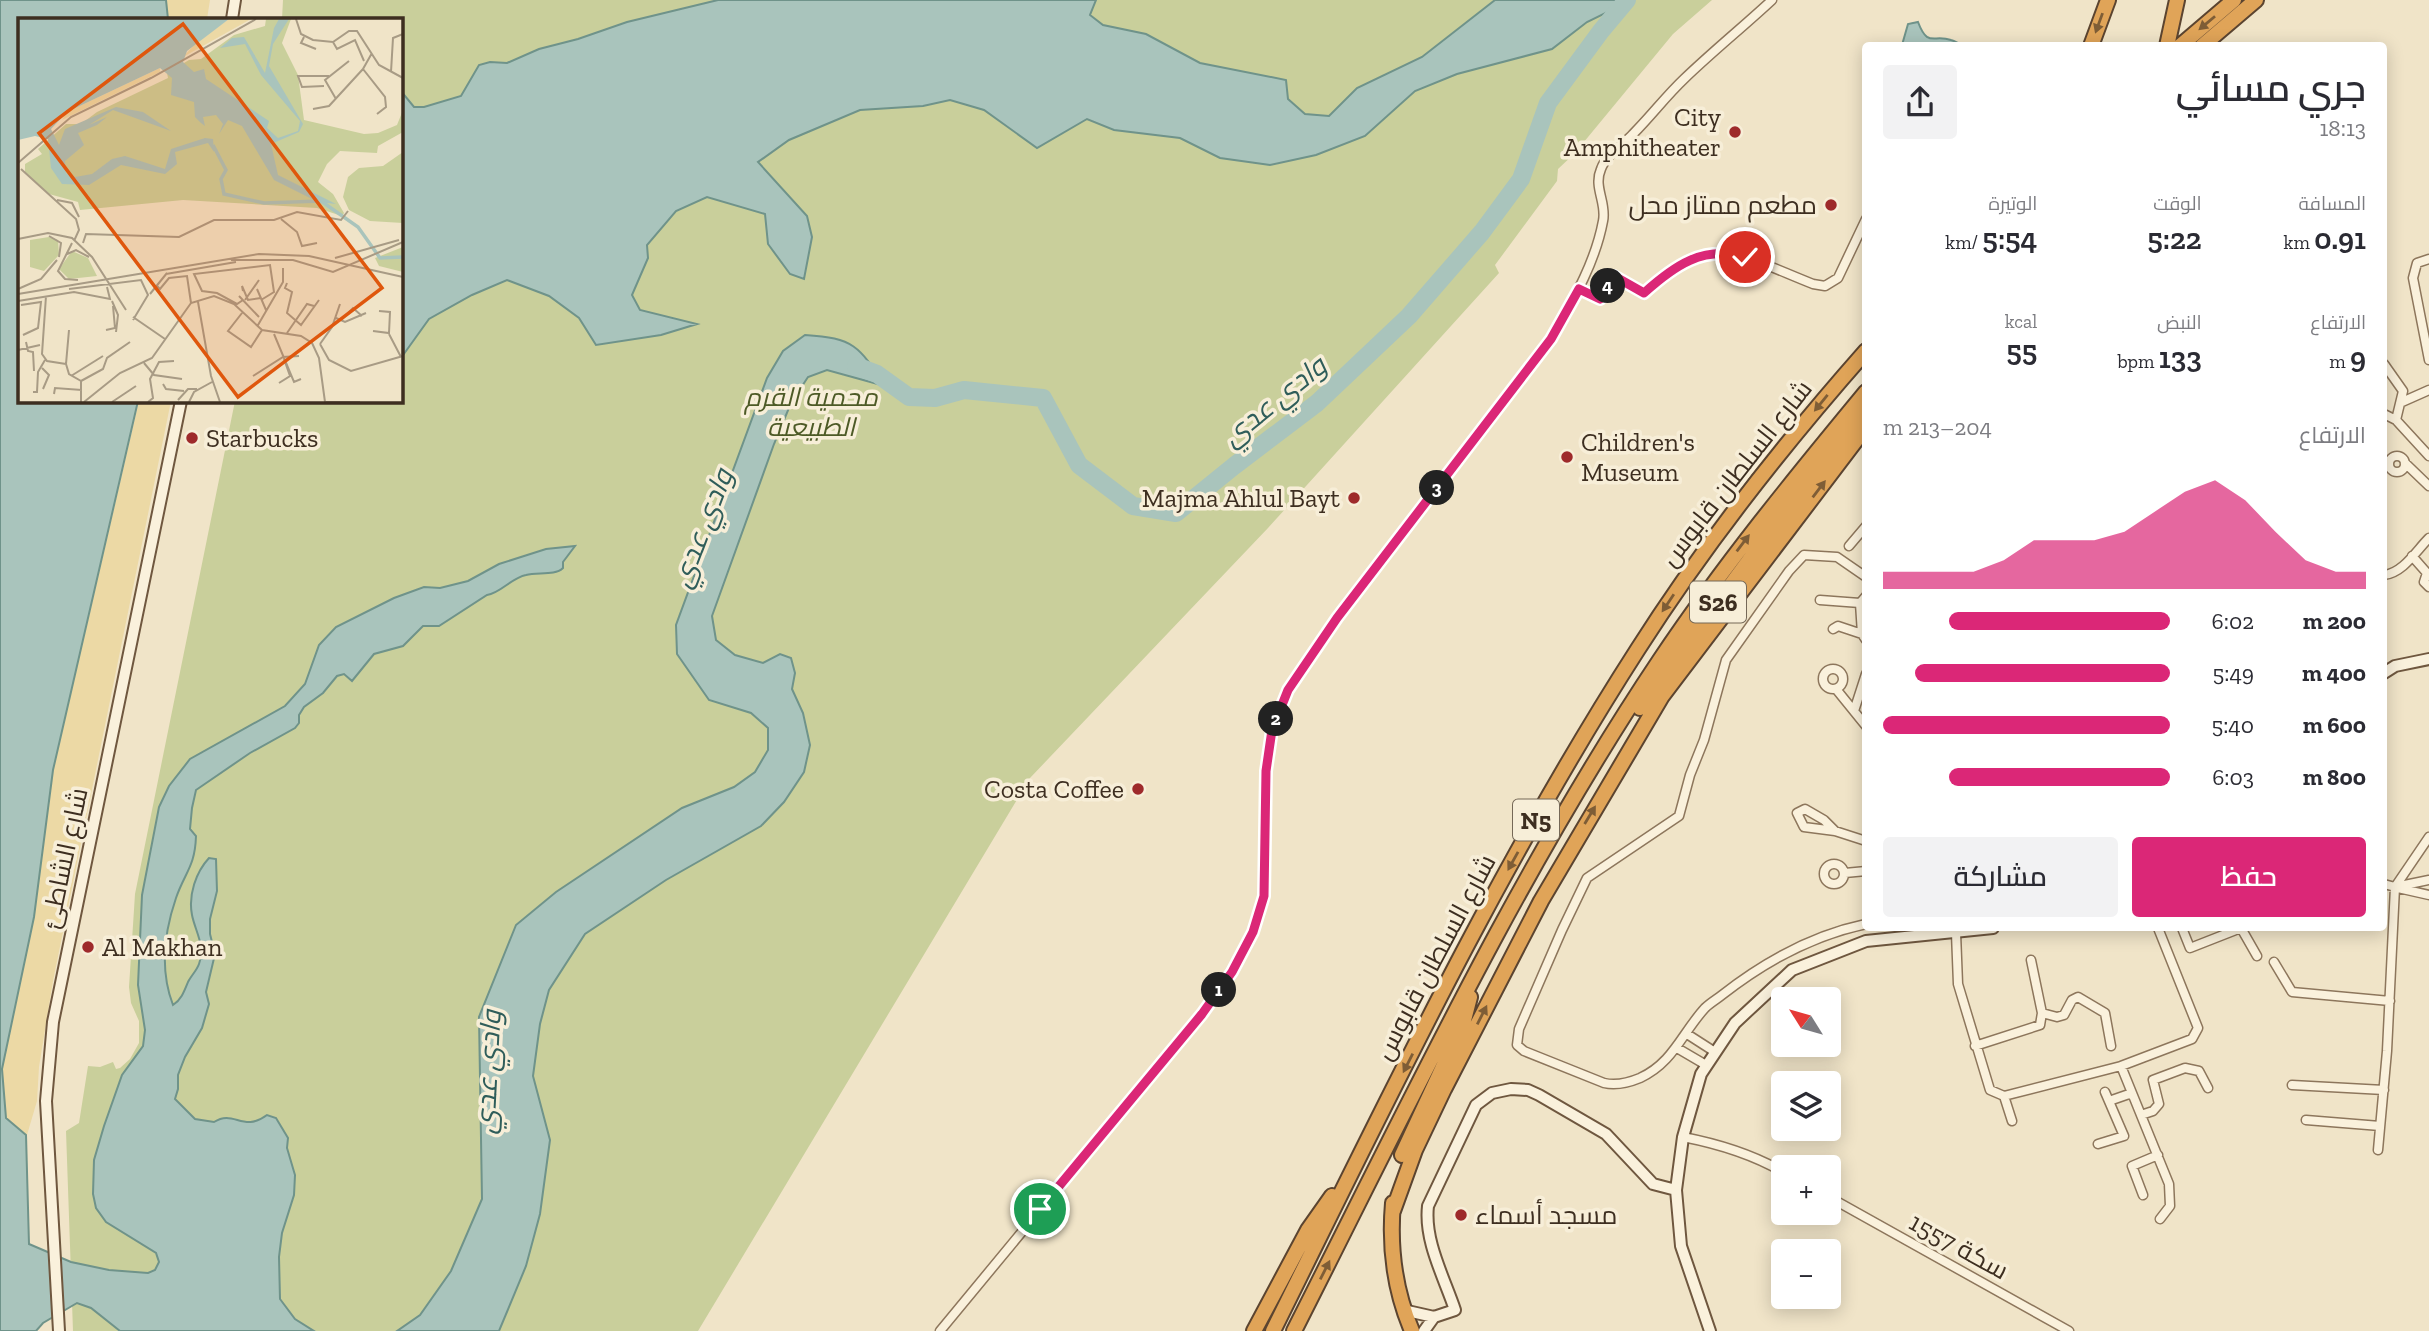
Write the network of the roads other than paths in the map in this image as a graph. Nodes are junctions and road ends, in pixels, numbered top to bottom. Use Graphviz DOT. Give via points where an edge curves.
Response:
graph roads {
  1 [pos="235,0"];
  2 [pos="1772,0"];
  3 [pos="2108,0"];
  4 [pos="2177,0"];
  5 [pos="2256,0"];
  6 [pos="2237,6"];
  7 [pos="232,18"];
  8 [pos="2092,42"];
  9 [pos="2168,42"];
  10 [pos="2186,42"];
  11 [pos="2206,42"];
  12 [pos="1862,227"];
  13 [pos="2429,259"];
  14 [pos="1579,289"];
  15 [pos="2425,320"];
  16 [pos="1862,356"];
  17 [pos="2429,360"];
  18 [pos="2387,368"];
  19 [pos="2429,390"];
  20 [pos="1862,397"];
  21 [pos="181,402"];
  22 [pos="2402,402"];
  23 [pos="1862,416"];
  24 [pos="2387,416"];
  25 [pos="2396,420"];
  26 [pos="1862,432"];
  27 [pos="2429,456"];
  28 [pos="2405,463"];
  29 [pos="2429,486"];
  30 [pos="1862,531"];
  31 [pos="2429,538"];
  32 [pos="1849,546"];
  33 [pos="2412,556"];
  34 [pos="1862,574"];
  35 [pos="2387,575"];
  36 [pos="2429,587"];
  37 [pos="1820,600"];
  38 [pos="1862,600"];
  39 [pos="1833,629"];
  40 [pos="1862,636"];
  41 [pos="2429,659"];
  42 [pos="2387,671"];
  43 [pos="1862,686"];
  44 [pos="1836,689"];
  45 [pos="1854,711"];
  46 [pos="1862,721"];
  47 [pos="1575,797"];
  48 [pos="1835,831"];
  49 [pos="2429,837"];
  50 [pos="1862,840"];
  51 [pos="1862,871"];
  52 [pos="1845,873"];
  53 [pos="2429,880"];
  54 [pos="2387,885"];
  55 [pos="2395,887"];
  56 [pos="2429,895"];
  57 [pos="1862,924"];
  58 [pos="1927,931"];
  59 [pos="1971,931"];
  60 [pos="2159,931"];
  61 [pos="2183,931"];
  62 [pos="2233,931"];
  63 [pos="2243,931"];
  64 [pos="1956,933"];
  65 [pos="2257,956"];
  66 [pos="2031,960"];
  67 [pos="2274,962"];
  68 [pos="1478,968"];
  69 [pos="2390,1001"];
  70 [pos="2042,1013"];
  71 [pos="1687,1034"];
  72 [pos="1975,1046"];
  73 [pos="2111,1046"];
  74 [pos="1677,1048"];
  75 [pos="1715,1052"];
  76 [pos="1706,1065"];
  77 [pos="2121,1066"];
  78 [pos="2292,1085"];
  79 [pos="2208,1088"];
  80 [pos="2384,1090"];
  81 [pos="2105,1092"];
  82 [pos="2132,1093"];
  83 [pos="2004,1096"];
  84 [pos="2109,1101"];
  85 [pos="2141,1115"];
  86 [pos="2306,1120"];
  87 [pos="2012,1121"];
  88 [pos="2381,1126"];
  89 [pos="1684,1137"];
  90 [pos="2098,1144"];
  91 [pos="2378,1150"];
  92 [pos="1361,1154"];
  93 [pos="2158,1155"];
  94 [pos="1771,1165"];
  95 [pos="1676,1190"];
  96 [pos="2143,1195"];
  97 [pos="1841,1204"];
  98 [pos="1393,1211"];
  99 [pos="2160,1219"];
  100 [pos="1403,1310"];
  101 [pos="1434,1317"];
  102 [pos="58,1331"];
  103 [pos="940,1331"];
  104 [pos="1254,1331"];
  105 [pos="1273,1331"];
  106 [pos="1294,1331"];
  107 [pos="1412,1331"];
  108 [pos="1424,1331"];
  109 [pos="1710,1331"];
  110 [pos="2068,1331"];
  1 -- 7 [label="main road"];
  2 -- 14 [label="street" via="1685,78 1604,162 1598,184 1605,210 1603,224"];
  3 -- 8 [label="highway, one-way"];
  4 -- 9 [label="highway"];
  5 -- 6 [label="highway"];
  6 -- 10 [label="highway, one-way"];
  6 -- 11 [label="highway"];
  12 -- 14 [label="street" via="1838,278 1825,286 1727,252 1690,260 1667,272 1644,293 1614,276 1600,299"];
  13 -- 15 [label="street" via="2417,263 2413,278"];
  14 -- 103 [label="street" via="1551,339 1337,618 1288,690 1272,730 1266,771 1264,896 1253,932 1232,972"];
  15 -- 17 [label="street"];
  16 -- 92 [label="highway, شارع السلطان قابوس / N5, one-way" via="1773,463 1637,649 1495,893"];
  18 -- 22 [label="street" via="2403,391"];
  19 -- 22 [label="street"];
  47 -- 20 [label="highway, شارع السلطان قابوس / N5, one-way" via="1718,576"];
  21 -- 102 [label="main road, شارع الشاطئ" via="53,1022 46,1101"];
  22 -- 25 [label="street"];
  23 -- 47 [label="highway, S26" via="1770,532"];
  24 -- 25 [label="street"];
  25 -- 27 [label="street"];
  98 -- 26 [label="highway, one-way" via="1432,1113 1541,901 1662,696"];
  28 -- 29 [label="street"];
  30 -- 32 [label="street"];
  31 -- 33 [label="street"];
  33 -- 35 [label="street"];
  33 -- 36 [label="street" via="2427,573 2424,582"];
  34 -- 74 [label="street" via="1837,556 1804,555 1788,571 1726,660 1679,816 1587,878 1516,1039 1524,1051 1614,1085 1650,1073"];
  37 -- 38 [label="street"];
  39 -- 40 [label="street" via="1838,626"];
  41 -- 42 [label="main road"];
  43 -- 45 [label="street"];
  44 -- 45 [label="street"];
  45 -- 46 [label="street"];
  47 -- 68 [label="highway, شارع السلطان قابوس / N5"];
  48 -- 50 [label="street"];
  49 -- 55 [label="street"];
  51 -- 52 [label="street"];
  53 -- 55 [label="street"];
  54 -- 55 [label="street"];
  55 -- 56 [label="street"];
  55 -- 69 [label="street"];
  57 -- 71 [label="street" via="1805,943 1767,965 1705,1009"];
  58 -- 64 [label="main road"];
  58 -- 75 [label="main road" via="1867,941 1792,970 1735,1023"];
  59 -- 64 [label="main road"];
  60 -- 77 [label="street" via="2197,1035"];
  61 -- 62 [label="street" via="2190,947"];
  63 -- 65 [label="street"];
  64 -- 72 [label="street" via="1958,984"];
  66 -- 70 [label="street"];
  67 -- 69 [label="street" via="2292,992"];
  68 -- 98 [label="highway" via="1463,1024 1402,1158"];
  106 -- 68 [label="highway, شارع السلطان قابوس / N5, one-way"];
  69 -- 80 [label="street"];
  70 -- 72 [label="street" via="2036,1027"];
  70 -- 73 [label="street" via="2064,1015 2078,998 2105,1013"];
  71 -- 74 [label="street"];
  71 -- 75 [label="street"];
  72 -- 83 [label="street" via="1990,1090"];
  74 -- 76 [label="street"];
  75 -- 76 [label="main road"];
  76 -- 89 [label="main road"];
  77 -- 82 [label="street"];
  77 -- 83 [label="street"];
  78 -- 80 [label="street"];
  79 -- 85 [label="street" via="2199,1071 2185,1068 2153,1080 2158,1104"];
  80 -- 88 [label="street"];
  81 -- 84 [label="street"];
  82 -- 84 [label="street"];
  82 -- 85 [label="street"];
  83 -- 87 [label="street"];
  84 -- 90 [label="street" via="2123,1136"];
  85 -- 93 [label="street"];
  86 -- 88 [label="street"];
  88 -- 91 [label="street"];
  89 -- 94 [label="street" via="1716,1143"];
  89 -- 95 [label="main road"];
  92 -- 104 [label="highway" via="1308,1230"];
  92 -- 105 [label="highway, شارع السلطان قابوس / N5"];
  93 -- 96 [label="street" via="2132,1166"];
  93 -- 99 [label="street" via="2170,1195 2170,1206"];
  95 -- 101 [label="main road" via="1653,1184 1606,1134 1539,1095 1520,1089 1492,1093 1476,1105 1428,1206 1430,1239 1455,1310"];
  95 -- 109 [label="main road" via="1681,1246"];
  97 -- 110 [label="street, سكة 1557"];
  98 -- 100 [label="highway" via="1394,1277"];
  100 -- 101 [label="main road"];
  100 -- 107 [label="highway"];
  101 -- 108 [label="main road"];
}
